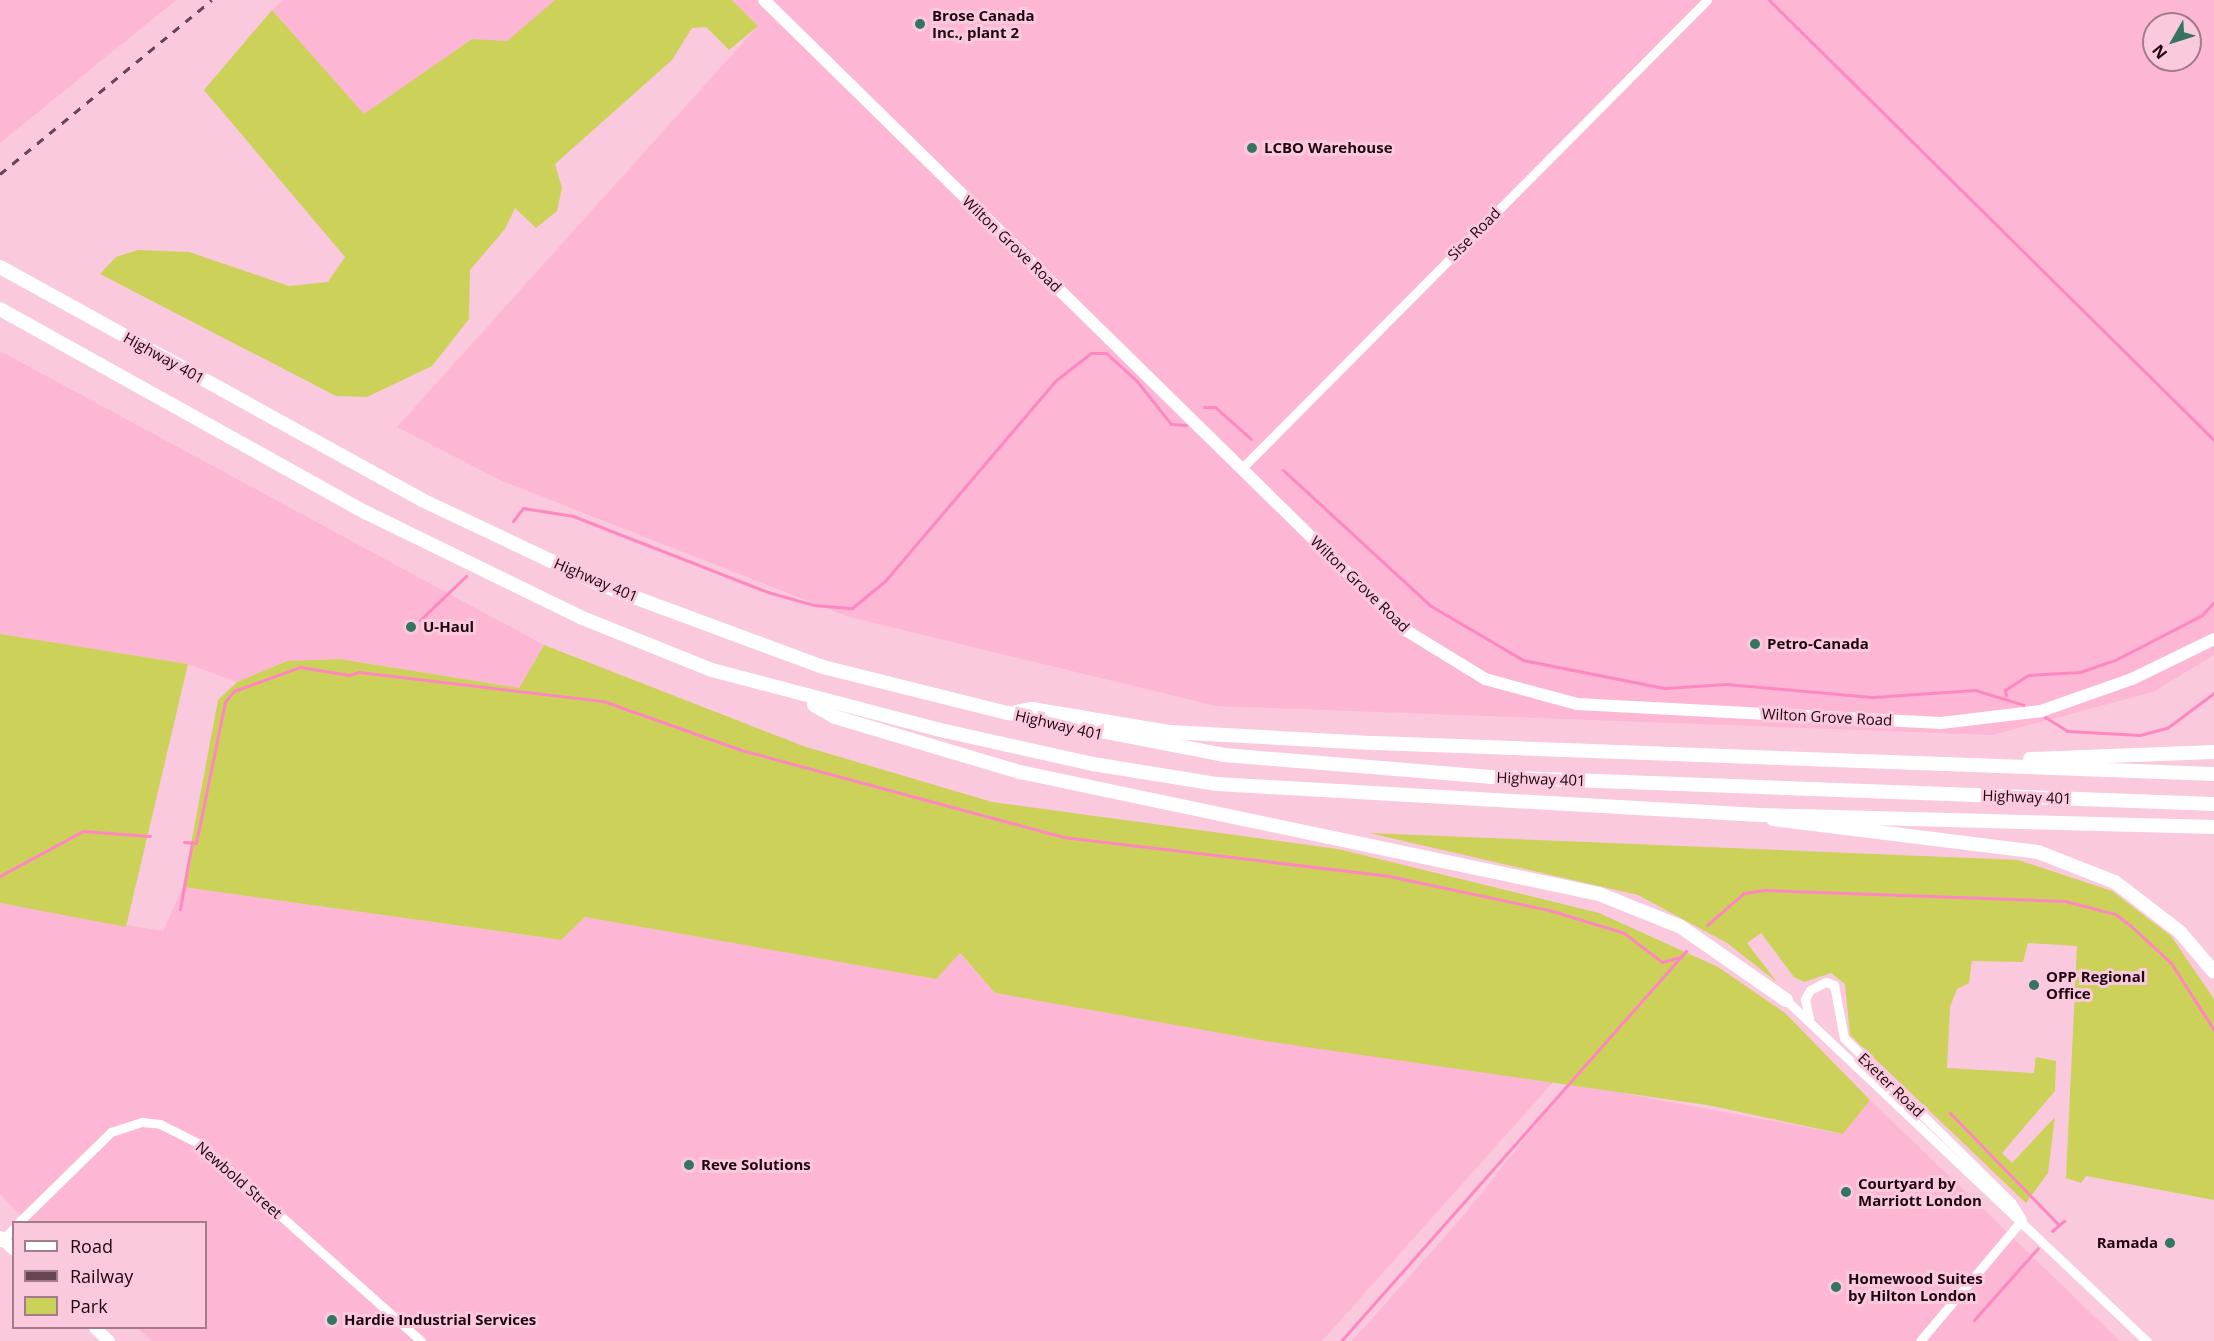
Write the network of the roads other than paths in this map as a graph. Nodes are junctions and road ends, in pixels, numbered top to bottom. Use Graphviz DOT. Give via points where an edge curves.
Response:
graph roads {
  1 [pos="764,0"];
  2 [pos="1707,0"];
  3 [pos="0,267"];
  4 [pos="0,309"];
  5 [pos="1241,469"];
  6 [pos="2214,639"];
  7 [pos="796,696"];
  8 [pos="1008,713"];
  9 [pos="2214,752"];
  10 [pos="1976,765"];
  11 [pos="2214,774"];
  12 [pos="2214,804"];
  13 [pos="1759,815"];
  14 [pos="2214,827"];
  15 [pos="2214,972"];
  16 [pos="1786,1000"];
  17 [pos="1813,1025"];
  18 [pos="19,1221"];
  19 [pos="2022,1221"];
  20 [pos="96,1329"];
  21 [pos="109,1341"];
  22 [pos="421,1341"];
  23 [pos="1920,1341"];
  24 [pos="2146,1341"];
  1 -- 5 [label="main road, Wilton Grove Road"];
  2 -- 5 [label="street, Sise Road"];
  3 -- 8 [label="highway, Highway 401" via="422,500 604,586 823,667"];
  4 -- 7 [label="highway, Highway 401" via="461,561 580,617 712,670"];
  5 -- 6 [label="main road, Wilton Grove Road" via="1407,632 1485,679 1577,704 1941,723 2041,711 2132,679"];
  7 -- 13 [label="highway, Highway 401" via="1092,764 1217,784"];
  7 -- 16 [label="highway" via="835,717 1020,772 1599,894 1681,927"];
  8 -- 10 [label="highway" via="1032,709 1170,732"];
  8 -- 12 [label="highway, Highway 401" via="1224,755 1491,777"];
  9 -- 10 [label="highway" via="2010,759"];
  10 -- 11 [label="highway"];
  13 -- 14 [label="highway, Highway 401"];
  13 -- 15 [label="highway" via="1786,824 2038,852 2115,882 2180,932"];
  16 -- 17 [label="street, Exeter Road"];
  17 -- 19 [label="street, Exeter Road" via="2004,1210"];
  17 -- 19 [label="street, Exeter Road" via="1805,1010 1810,990 1826,982 1834,985 1844,1038 2011,1202"];
  18 -- 22 [label="street, Newbold Street" via="102,1138 126,1125 160,1124 200,1144"];
  19 -- 23 [label="street"];
  19 -- 24 [label="street, Exeter Road"];
  20 -- 21 [label="main road"];
}
